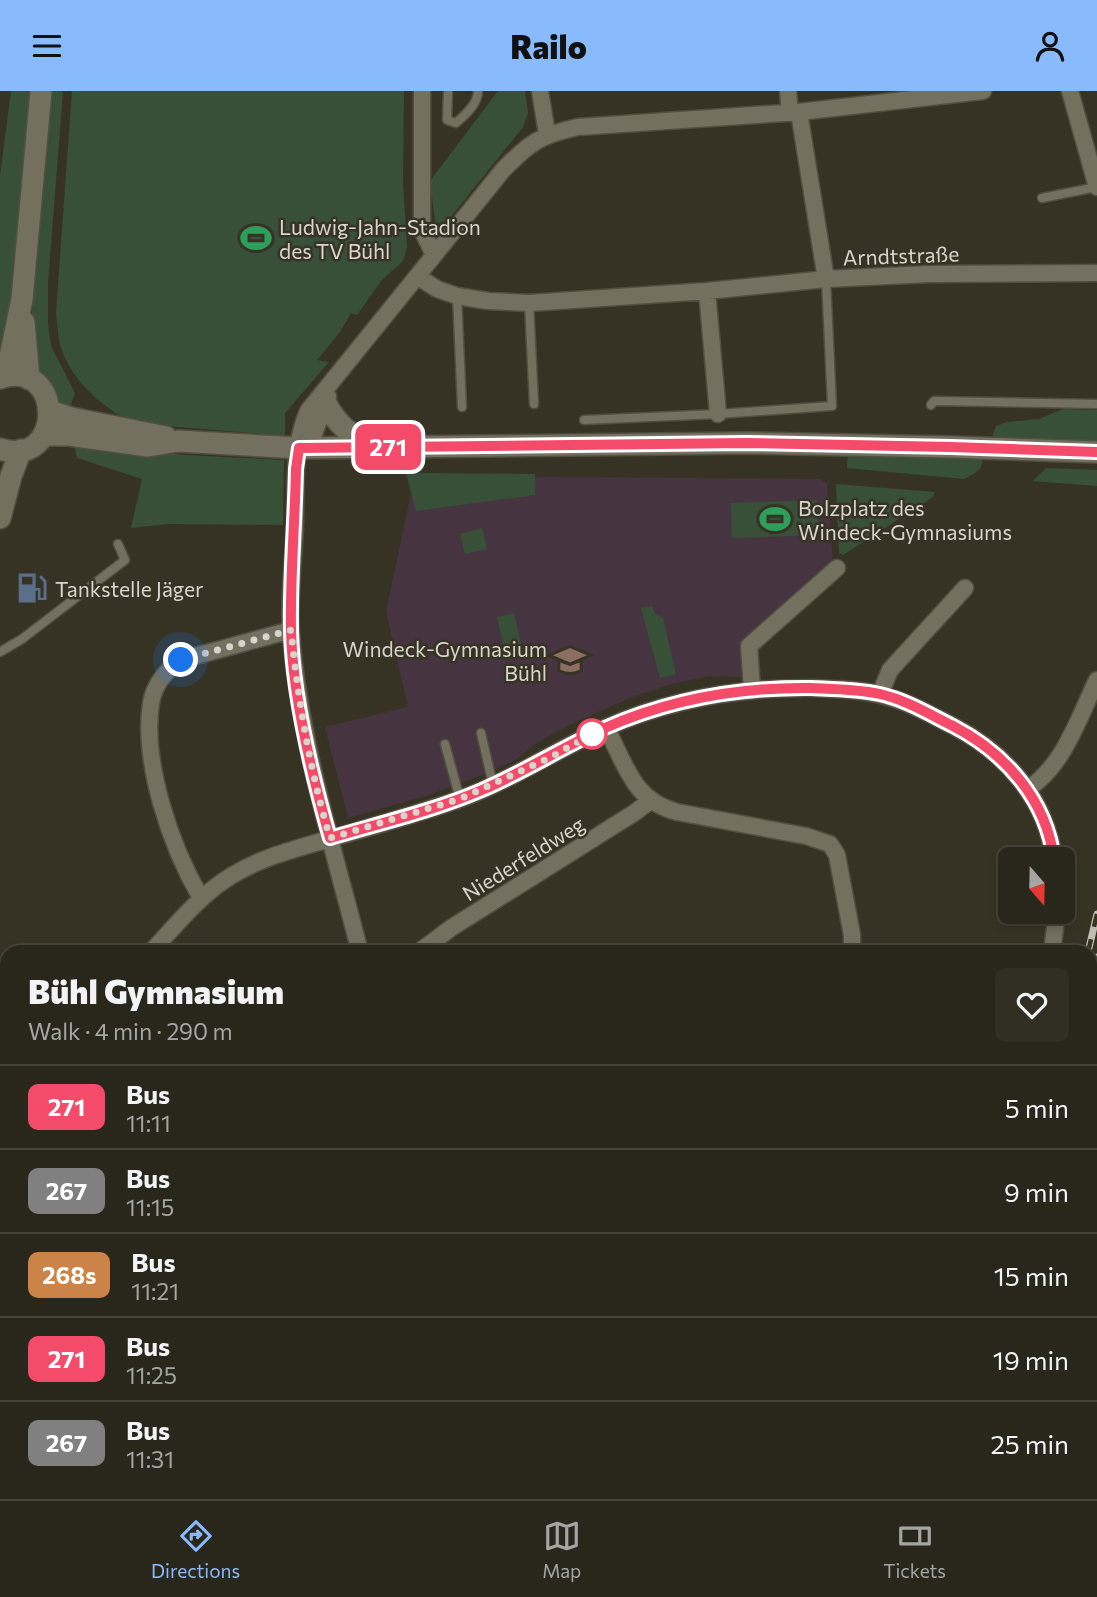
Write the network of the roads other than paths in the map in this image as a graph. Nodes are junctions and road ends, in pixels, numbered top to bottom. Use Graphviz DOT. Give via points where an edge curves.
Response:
graph roads {
  1 [pos="41,91"];
  2 [pos="422,91"];
  3 [pos="448,91"];
  4 [pos="478,91"];
  5 [pos="540,91"];
  6 [pos="788,91"];
  7 [pos="983,91"];
  8 [pos="1070,91"];
  9 [pos="794,112"];
  10 [pos="547,134"];
  11 [pos="1097,187"];
  12 [pos="1042,198"];
  13 [pos="434,255"];
  14 [pos="1097,273"];
  15 [pos="417,276"];
  16 [pos="826,279"];
  17 [pos="707,291"];
  18 [pos="457,296"];
  19 [pos="22,299"];
  20 [pos="529,303"];
  21 [pos="3,377"];
  22 [pos="29,379"];
  23 [pos="328,395"];
  24 [pos="534,404"];
  25 [pos="1097,404"];
  26 [pos="931,405"];
  27 [pos="462,407"];
  28 [pos="50,411"];
  29 [pos="718,414"];
  30 [pos="584,419"];
  31 [pos="44,435"];
  32 [pos="178,442"];
  33 [pos="374,447"];
  34 [pos="299,448"];
  35 [pos="10,449"];
  36 [pos="1097,452"];
  37 [pos="0,518"];
  38 [pos="118,544"];
  39 [pos="837,568"];
  40 [pos="965,588"];
  41 [pos="291,630"];
  42 [pos="0,652"];
  43 [pos="1097,680"];
  44 [pos="752,689"];
  45 [pos="880,694"];
  46 [pos="606,728"];
  47 [pos="481,733"];
  48 [pos="445,744"];
  49 [pos="493,785"];
  50 [pos="1028,788"];
  51 [pos="460,799"];
  52 [pos="650,801"];
  53 [pos="330,838"];
  54 [pos="1051,847"];
  55 [pos="201,898"];
  56 [pos="1055,924"];
  57 [pos="157,945"];
  58 [pos="358,945"];
  59 [pos="428,945"];
  60 [pos="852,945"];
  61 [pos="1053,945"];
  1 -- 19 [label="street"];
  2 -- 13 [label="street" via="422,230"];
  3 -- 4 [label="lane" via="447,120 456,123 467,114"];
  5 -- 10 [label="street"];
  6 -- 9 [label="street"];
  7 -- 9 [label="street"];
  8 -- 11 [label="street"];
  9 -- 10 [label="street" via="578,127"];
  9 -- 16 [label="street"];
  10 -- 13 [label="street" via="503,170"];
  11 -- 12 [label="lane"];
  13 -- 15 [label="street"];
  14 -- 16 [label="street, Arndtstraße"];
  15 -- 18 [label="street, Arndtstraße"];
  15 -- 23 [label="street"];
  16 -- 17 [label="street, Arndtstraße"];
  16 -- 29 [label="lane" via="832,406"];
  17 -- 20 [label="street, Arndtstraße"];
  17 -- 29 [label="street"];
  18 -- 20 [label="street, Arndtstraße"];
  18 -- 27 [label="lane"];
  19 -- 21 [label="street"];
  19 -- 22 [label="street"];
  20 -- 24 [label="lane"];
  21 -- 22 [label="street"];
  22 -- 28 [label="street" via="48,398"];
  23 -- 33 [label="street" via="338,424"];
  23 -- 34 [label="street" via="308,411"];
  25 -- 26 [label="lane" via="934,401"];
  28 -- 31 [label="street"];
  28 -- 32 [label="street" via="158,433"];
  29 -- 30 [label="lane"];
  31 -- 32 [label="street" via="148,446"];
  31 -- 35 [label="street" via="30,447"];
  32 -- 34 [label="street"];
  33 -- 34 [label="street"];
  33 -- 36 [label="street" via="745,443"];
  34 -- 41 [label="street"];
  35 -- 37 [label="street"];
  38 -- 42 [label="lane" via="125,560"];
  39 -- 44 [label="street" via="749,646"];
  40 -- 45 [label="street" via="890,670"];
  41 -- 53 [label="street" via="307,740"];
  41 -- 55 [label="street" via="181,660 171,666 155,690 150,740 162,806"];
  43 -- 50 [label="street" via="1068,741 1043,779"];
  44 -- 45 [label="street"];
  44 -- 46 [label="street" via="677,702"];
  45 -- 50 [label="street" via="968,734"];
  46 -- 49 [label="street"];
  46 -- 52 [label="street" via="630,778"];
  47 -- 49 [label="lane"];
  48 -- 51 [label="lane"];
  49 -- 51 [label="street"];
  50 -- 54 [label="street"];
  51 -- 53 [label="street"];
  52 -- 59 [label="street, Niederfeldweg"];
  52 -- 60 [label="street" via="677,812 830,844 837,855"];
  53 -- 55 [label="street" via="276,853"];
  53 -- 58 [label="street"];
  55 -- 57 [label="street"];
  56 -- 61 [label="street"];
}
